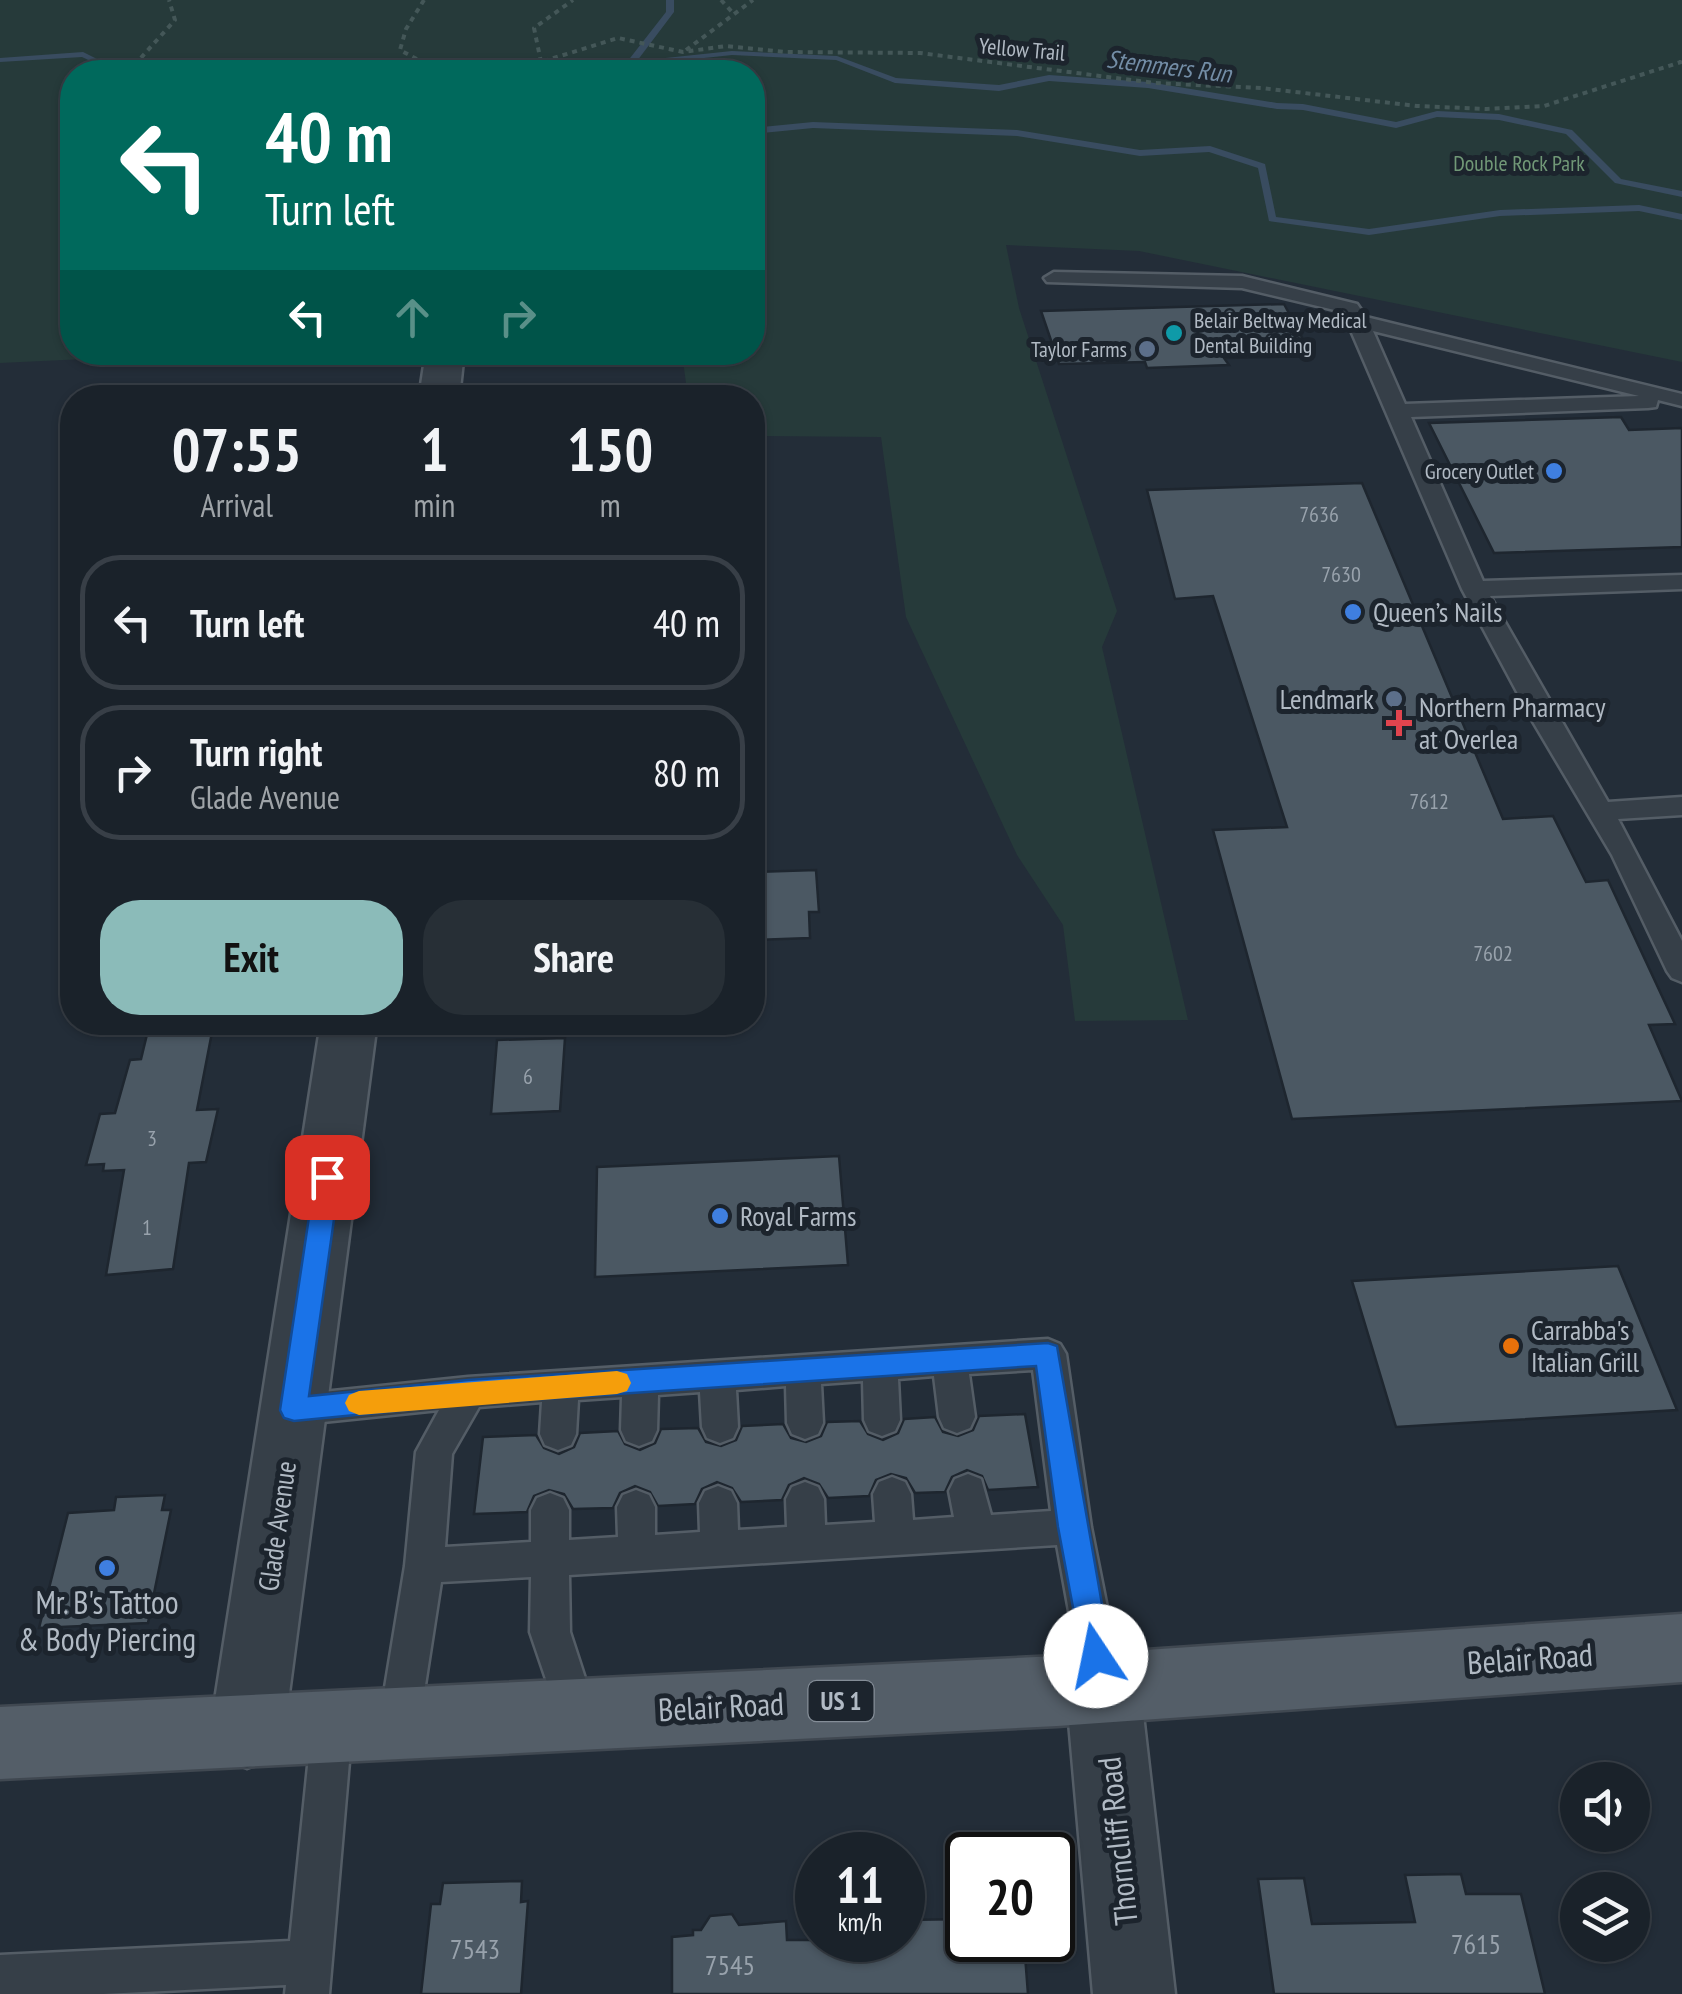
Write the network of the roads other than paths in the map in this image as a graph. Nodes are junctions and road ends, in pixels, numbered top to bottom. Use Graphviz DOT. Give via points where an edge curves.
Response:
graph roads {
  1 [pos="1054,278"];
  2 [pos="1359,320"];
  3 [pos="1682,400"];
  4 [pos="1396,411"];
  5 [pos="1682,582"];
  6 [pos="1474,589"];
  7 [pos="1682,806"];
  8 [pos="1600,810"];
  9 [pos="1682,971"];
  10 [pos="347,1035"];
  11 [pos="950,1360"];
  12 [pos="880,1365"];
  13 [pos="803,1369"];
  14 [pos="717,1375"];
  15 [pos="641,1381"];
  16 [pos="561,1386"];
  17 [pos="468,1392"];
  18 [pos="294,1410"];
  19 [pos="957,1416"];
  20 [pos="882,1420"];
  21 [pos="805,1423"];
  22 [pos="720,1427"];
  23 [pos="639,1430"];
  24 [pos="558,1434"];
  25 [pos="968,1491"];
  26 [pos="892,1494"];
  27 [pos="805,1499"];
  28 [pos="718,1503"];
  29 [pos="636,1507"];
  30 [pos="550,1510"];
  31 [pos="1072,1527"];
  32 [pos="976,1533"];
  33 [pos="895,1537"];
  34 [pos="807,1543"];
  35 [pos="720,1549"];
  36 [pos="636,1553"];
  37 [pos="549,1559"];
  38 [pos="424,1566"];
  39 [pos="1682,1648"];
  40 [pos="1103,1688"];
  41 [pos="577,1715"];
  42 [pos="365,1726"];
  43 [pos="247,1732"];
  44 [pos="0,1743"];
  45 [pos="0,1977"];
  46 [pos="308,1978"];
  47 [pos="1134,1994"];
  1 -- 2 [label="lane" via="1242,282 1350,308"];
  2 -- 3 [label="lane"];
  2 -- 4 [label="lane"];
  3 -- 4 [label="lane"];
  4 -- 6 [label="lane"];
  5 -- 6 [label="lane"];
  6 -- 8 [label="lane"];
  7 -- 8 [label="lane"];
  8 -- 9 [label="lane"];
  10 -- 18 [label="street, Glade Avenue"];
  11 -- 12 [label="lane"];
  11 -- 19 [label="lane"];
  11 -- 31 [label="lane" via="1048,1354"];
  12 -- 13 [label="lane"];
  12 -- 20 [label="lane"];
  13 -- 14 [label="lane"];
  13 -- 21 [label="lane"];
  14 -- 15 [label="lane"];
  14 -- 22 [label="lane"];
  15 -- 16 [label="lane"];
  15 -- 23 [label="lane"];
  16 -- 17 [label="lane"];
  16 -- 24 [label="lane"];
  17 -- 18 [label="lane"];
  17 -- 38 [label="lane" via="434,1452"];
  18 -- 43 [label="street, Glade Avenue"];
  25 -- 32 [label="lane"];
  26 -- 33 [label="lane"];
  27 -- 34 [label="lane"];
  28 -- 35 [label="lane"];
  29 -- 36 [label="lane"];
  30 -- 37 [label="lane"];
  31 -- 32 [label="lane"];
  31 -- 40 [label="lane"];
  32 -- 33 [label="lane"];
  33 -- 34 [label="lane"];
  34 -- 35 [label="lane"];
  35 -- 36 [label="lane"];
  36 -- 37 [label="lane"];
  37 -- 38 [label="lane"];
  37 -- 41 [label="lane" via="550,1632"];
  38 -- 42 [label="lane"];
  39 -- 40 [label="main road, Belair Road / US 1"];
  40 -- 41 [label="main road, Belair Road / US 1"];
  40 -- 47 [label="street, Thorncliff Road"];
  41 -- 42 [label="main road, Belair Road / US 1"];
  42 -- 43 [label="main road, Belair Road / US 1"];
  42 -- 46 [label="lane"];
  43 -- 44 [label="main road, Belair Road / US 1"];
  45 -- 46 [label="lane"];
}
